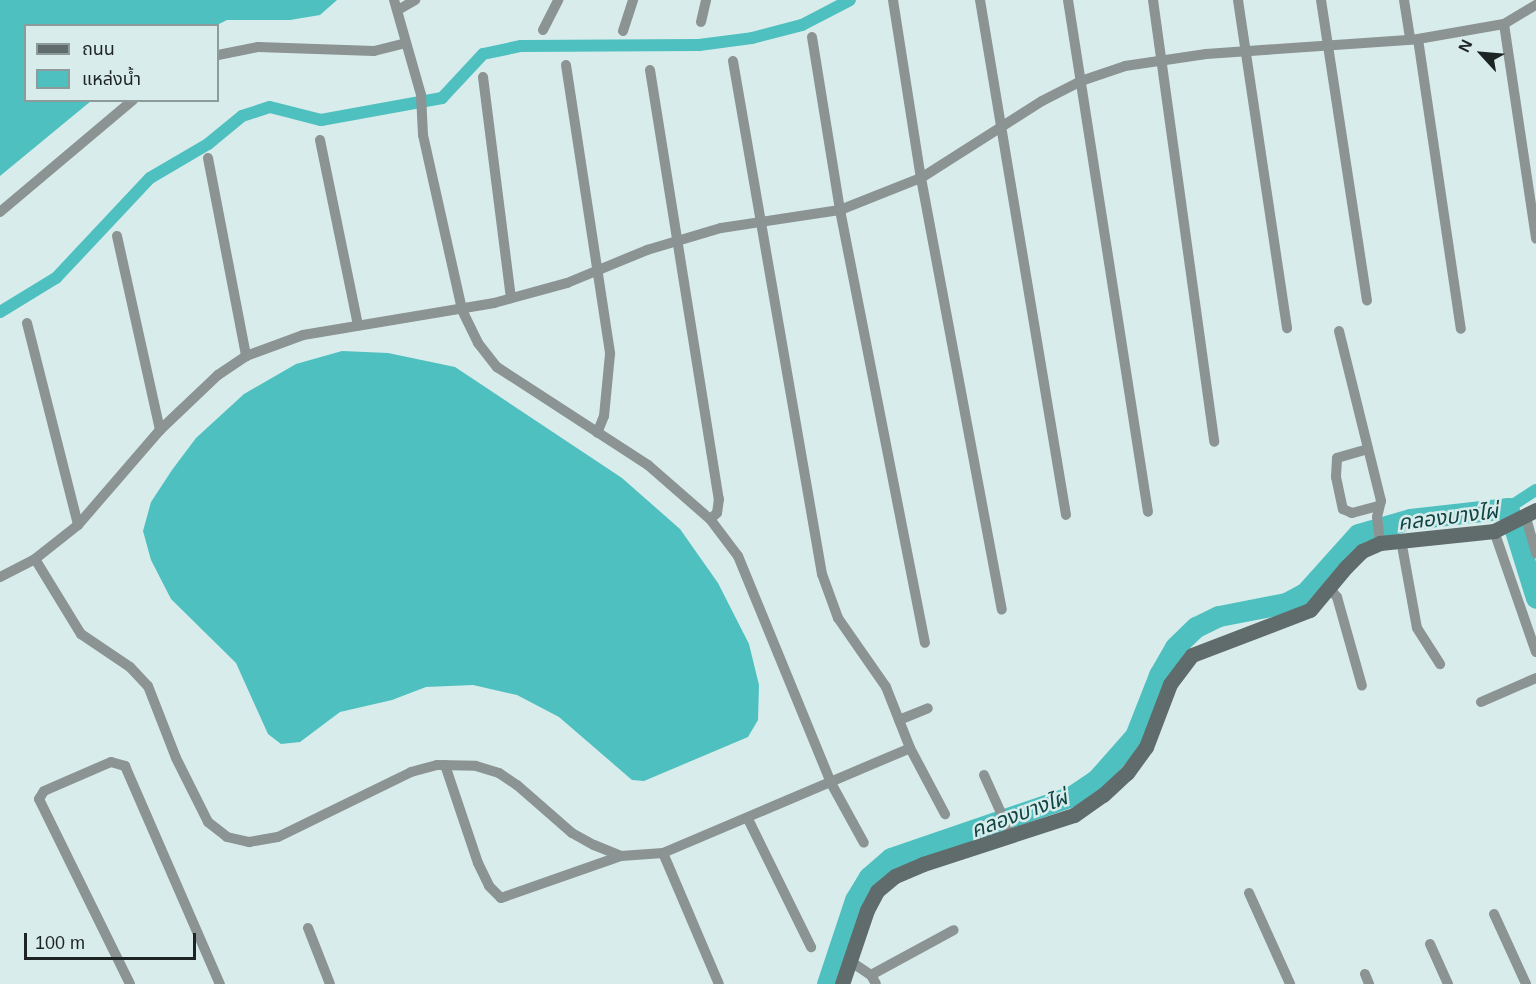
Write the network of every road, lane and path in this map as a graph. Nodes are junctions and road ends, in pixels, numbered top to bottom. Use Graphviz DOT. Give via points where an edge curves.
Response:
graph roads {
  1 [pos="415,0"];
  2 [pos="558,0"];
  3 [pos="633,0"];
  4 [pos="706,0"];
  5 [pos="893,0"];
  6 [pos="980,0"];
  7 [pos="1068,0"];
  8 [pos="1153,0"];
  9 [pos="1238,0"];
  10 [pos="1321,0"];
  11 [pos="1404,0"];
  12 [pos="1531,4"];
  13 [pos="396,5"];
  14 [pos="701,22"];
  15 [pos="1504,24"];
  16 [pos="543,30"];
  17 [pos="623,31"];
  18 [pos="812,37"];
  19 [pos="1414,39"];
  20 [pos="405,43"];
  21 [pos="1328,45"];
  22 [pos="1246,51"];
  23 [pos="219,55"];
  24 [pos="1161,60"];
  25 [pos="733,61"];
  26 [pos="566,65"];
  27 [pos="650,70"];
  28 [pos="483,77"];
  29 [pos="1081,81"];
  30 [pos="131,102"];
  31 [pos="1001,129"];
  32 [pos="320,140"];
  33 [pos="208,158"];
  34 [pos="921,178"];
  35 [pos="840,210"];
  36 [pos="0,212"];
  37 [pos="759,222"];
  38 [pos="117,236"];
  39 [pos="1536,239"];
  40 [pos="677,241"];
  41 [pos="597,271"];
  42 [pos="511,298"];
  43 [pos="1367,300"];
  44 [pos="462,310"];
  45 [pos="27,323"];
  46 [pos="357,325"];
  47 [pos="1287,328"];
  48 [pos="1461,328"];
  49 [pos="1339,331"];
  50 [pos="246,356"];
  51 [pos="160,430"];
  52 [pos="597,433"];
  53 [pos="1214,442"];
  54 [pos="1368,449"];
  55 [pos="1378,511"];
  56 [pos="1148,512"];
  57 [pos="1066,515"];
  58 [pos="1527,516"];
  59 [pos="710,519"];
  60 [pos="78,525"];
  61 [pos="1499,529"];
  62 [pos="1378,536"];
  63 [pos="1401,540"];
  64 [pos="1536,555"];
  65 [pos="35,559"];
  66 [pos="0,577"];
  67 [pos="1330,589"];
  68 [pos="1002,609"];
  69 [pos="925,643"];
  70 [pos="1536,652"];
  71 [pos="1440,664"];
  72 [pos="1536,678"];
  73 [pos="1362,686"];
  74 [pos="1481,702"];
  75 [pos="928,708"];
  76 [pos="899,720"];
  77 [pos="910,748"];
  78 [pos="445,765"];
  79 [pos="984,775"];
  80 [pos="831,783"];
  81 [pos="945,814"];
  82 [pos="748,819"];
  83 [pos="1010,833"];
  84 [pos="864,843"];
  85 [pos="663,853"];
  86 [pos="621,856"];
  87 [pos="1249,893"];
  88 [pos="1494,914"];
  89 [pos="308,928"];
  90 [pos="954,930"];
  91 [pos="1430,944"];
  92 [pos="811,947"];
  93 [pos="850,961"];
  94 [pos="873,980"];
  95 [pos="130,984"];
  96 [pos="220,984"];
  97 [pos="330,984"];
  98 [pos="719,984"];
  99 [pos="842,984"];
  100 [pos="1290,984"];
  101 [pos="1448,984"];
  102 [pos="1526,984"];
  1 -- 13 [label="street"];
  2 -- 16 [label="street"];
  3 -- 17 [label="street"];
  4 -- 14 [label="street"];
  5 -- 34 [label="street"];
  6 -- 31 [label="street"];
  7 -- 29 [label="street"];
  8 -- 24 [label="street"];
  9 -- 22 [label="street"];
  10 -- 21 [label="street"];
  11 -- 19 [label="street"];
  12 -- 15 [label="street"];
  13 -- 20 [label="street"];
  15 -- 19 [label="street"];
  15 -- 39 [label="street"];
  18 -- 35 [label="street"];
  19 -- 21 [label="street"];
  19 -- 48 [label="street"];
  20 -- 23 [label="street" via="374,51 258,47"];
  20 -- 44 [label="street" via="421,95 423,135"];
  21 -- 22 [label="street"];
  21 -- 43 [label="street"];
  22 -- 24 [label="street"];
  22 -- 47 [label="street"];
  24 -- 29 [label="street" via="1125,66"];
  24 -- 53 [label="street"];
  25 -- 37 [label="street"];
  26 -- 41 [label="street"];
  27 -- 40 [label="street"];
  28 -- 42 [label="street"];
  29 -- 31 [label="street"];
  29 -- 56 [label="street"];
  30 -- 36 [label="street"];
  31 -- 34 [label="street"];
  31 -- 57 [label="street"];
  32 -- 46 [label="street"];
  33 -- 50 [label="street"];
  34 -- 35 [label="street"];
  34 -- 68 [label="street"];
  35 -- 37 [label="street"];
  35 -- 69 [label="street"];
  37 -- 40 [label="street"];
  37 -- 76 [label="street" via="822,574 838,618 886,687"];
  38 -- 51 [label="street"];
  40 -- 41 [label="street"];
  40 -- 59 [label="street" via="719,499 717,513"];
  41 -- 42 [label="street"];
  41 -- 52 [label="street" via="610,354 604,416"];
  42 -- 44 [label="street"];
  44 -- 46 [label="street"];
  44 -- 52 [label="street" via="478,343 497,367"];
  45 -- 60 [label="street"];
  46 -- 50 [label="street" via="303,335"];
  49 -- 54 [label="street"];
  50 -- 51 [label="street" via="218,375"];
  51 -- 60 [label="street"];
  52 -- 59 [label="street" via="648,465"];
  54 -- 55 [label="street" via="1381,501"];
  54 -- 55 [label="street" via="1337,458 1336,477 1343,509 1352,513"];
  55 -- 62 [label="street"];
  58 -- 61 [label="street"];
  58 -- 64 [label="street"];
  59 -- 80 [label="street" via="738,556"];
  60 -- 65 [label="street"];
  61 -- 63 [label="street"];
  61 -- 70 [label="street"];
  62 -- 63 [label="street"];
  62 -- 67 [label="street"];
  63 -- 71 [label="street" via="1417,628"];
  65 -- 66 [label="street"];
  65 -- 78 [label="street" via="81,634 130,667 148,686 176,758 208,822 227,837 249,842 278,837 411,772"];
  67 -- 73 [label="street" via="1337,597"];
  67 -- 83 [label="street" via="1310,610 1286,622 1192,655 1170,684 1146,747 1127,773 1074,815"];
  72 -- 74 [label="street"];
  75 -- 76 [label="street"];
  76 -- 77 [label="street"];
  77 -- 80 [label="street"];
  77 -- 81 [label="street"];
  78 -- 86 [label="street" via="499,772 572,833"];
  78 -- 86 [label="street" via="478,863 496,896 509,897"];
  79 -- 83 [label="street"];
  80 -- 82 [label="street"];
  80 -- 84 [label="street"];
  82 -- 85 [label="street"];
  82 -- 92 [label="street"];
  83 -- 93 [label="street" via="895,876 877,891 867,909"];
  85 -- 86 [label="street"];
  85 -- 98 [label="street"];
  87 -- 100 [label="street"];
  88 -- 102 [label="street"];
  89 -- 97 [label="street"];
  90 -- 94 [label="street"];
  91 -- 101 [label="street"];
  93 -- 94 [label="street"];
  93 -- 99 [label="street"];
  95 -- 96 [label="street" via="39,799 44,791 111,762 125,766"];
}
